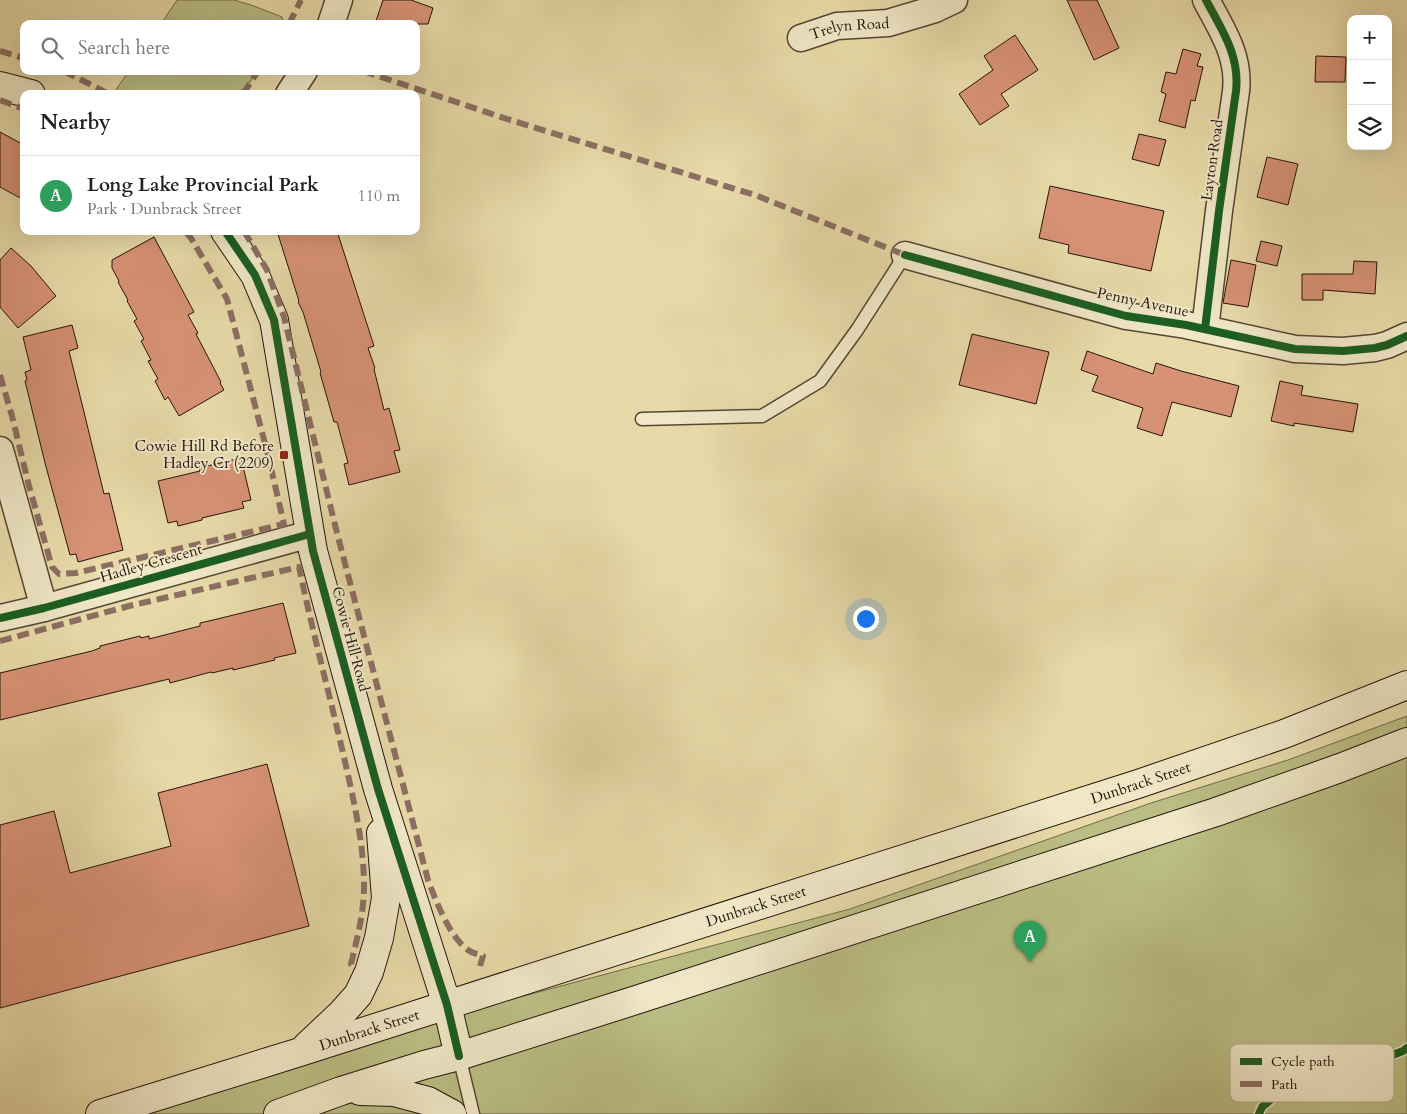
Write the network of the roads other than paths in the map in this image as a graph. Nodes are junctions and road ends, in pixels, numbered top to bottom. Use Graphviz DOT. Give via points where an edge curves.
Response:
graph roads {
  1 [pos="339,0"];
  2 [pos="954,0"];
  3 [pos="1206,0"];
  4 [pos="332,20"];
  5 [pos="801,38"];
  6 [pos="301,75"];
  7 [pos="0,86"];
  8 [pos="292,90"];
  9 [pos="20,91"];
  10 [pos="229,235"];
  11 [pos="905,255"];
  12 [pos="1205,330"];
  13 [pos="1407,336"];
  14 [pos="642,419"];
  15 [pos="0,450"];
  16 [pos="310,534"];
  17 [pos="44,608"];
  18 [pos="0,618"];
  19 [pos="1407,685"];
  20 [pos="1407,742"];
  21 [pos="378,789"];
  22 [pos="447,1004"];
  23 [pos="300,1052"];
  24 [pos="459,1056"];
  25 [pos="341,1091"];
  26 [pos="100,1114"];
  27 [pos="278,1114"];
  28 [pos="452,1114"];
  29 [pos="473,1114"];
  1 -- 4 [label="street"];
  2 -- 5 [label="street, Trelyn Road" via="888,24 837,26"];
  3 -- 12 [label="street, Layton Road" via="1223,30 1237,71"];
  6 -- 8 [label="street"];
  7 -- 9 [label="main road"];
  10 -- 16 [label="main road, Cowie Hill Road" via="255,276 274,320"];
  11 -- 12 [label="street, Penny Avenue" via="1126,316"];
  11 -- 14 [label="lane" via="820,381 762,416"];
  12 -- 13 [label="street, Penny Avenue" via="1321,351 1375,348"];
  15 -- 17 [label="street"];
  16 -- 17 [label="street, Hadley Crescent"];
  16 -- 21 [label="main road, Cowie Hill Road"];
  17 -- 18 [label="street, Hadley Crescent"];
  19 -- 22 [label="main road, Dunbrack Street" via="1284,734 1138,784"];
  20 -- 24 [label="main road" via="1216,812"];
  21 -- 22 [label="main road, Cowie Hill Road"];
  21 -- 23 [label="main road" via="386,898 369,972 358,995"];
  22 -- 23 [label="main road, Dunbrack Street"];
  22 -- 24 [label="main road, Cowie Hill Road"];
  23 -- 26 [label="main road, Dunbrack Street"];
  24 -- 25 [label="main road"];
  24 -- 29 [label="lane"];
  25 -- 27 [label="main road"];
  25 -- 28 [label="main road" via="394,1092 428,1101"];
}
